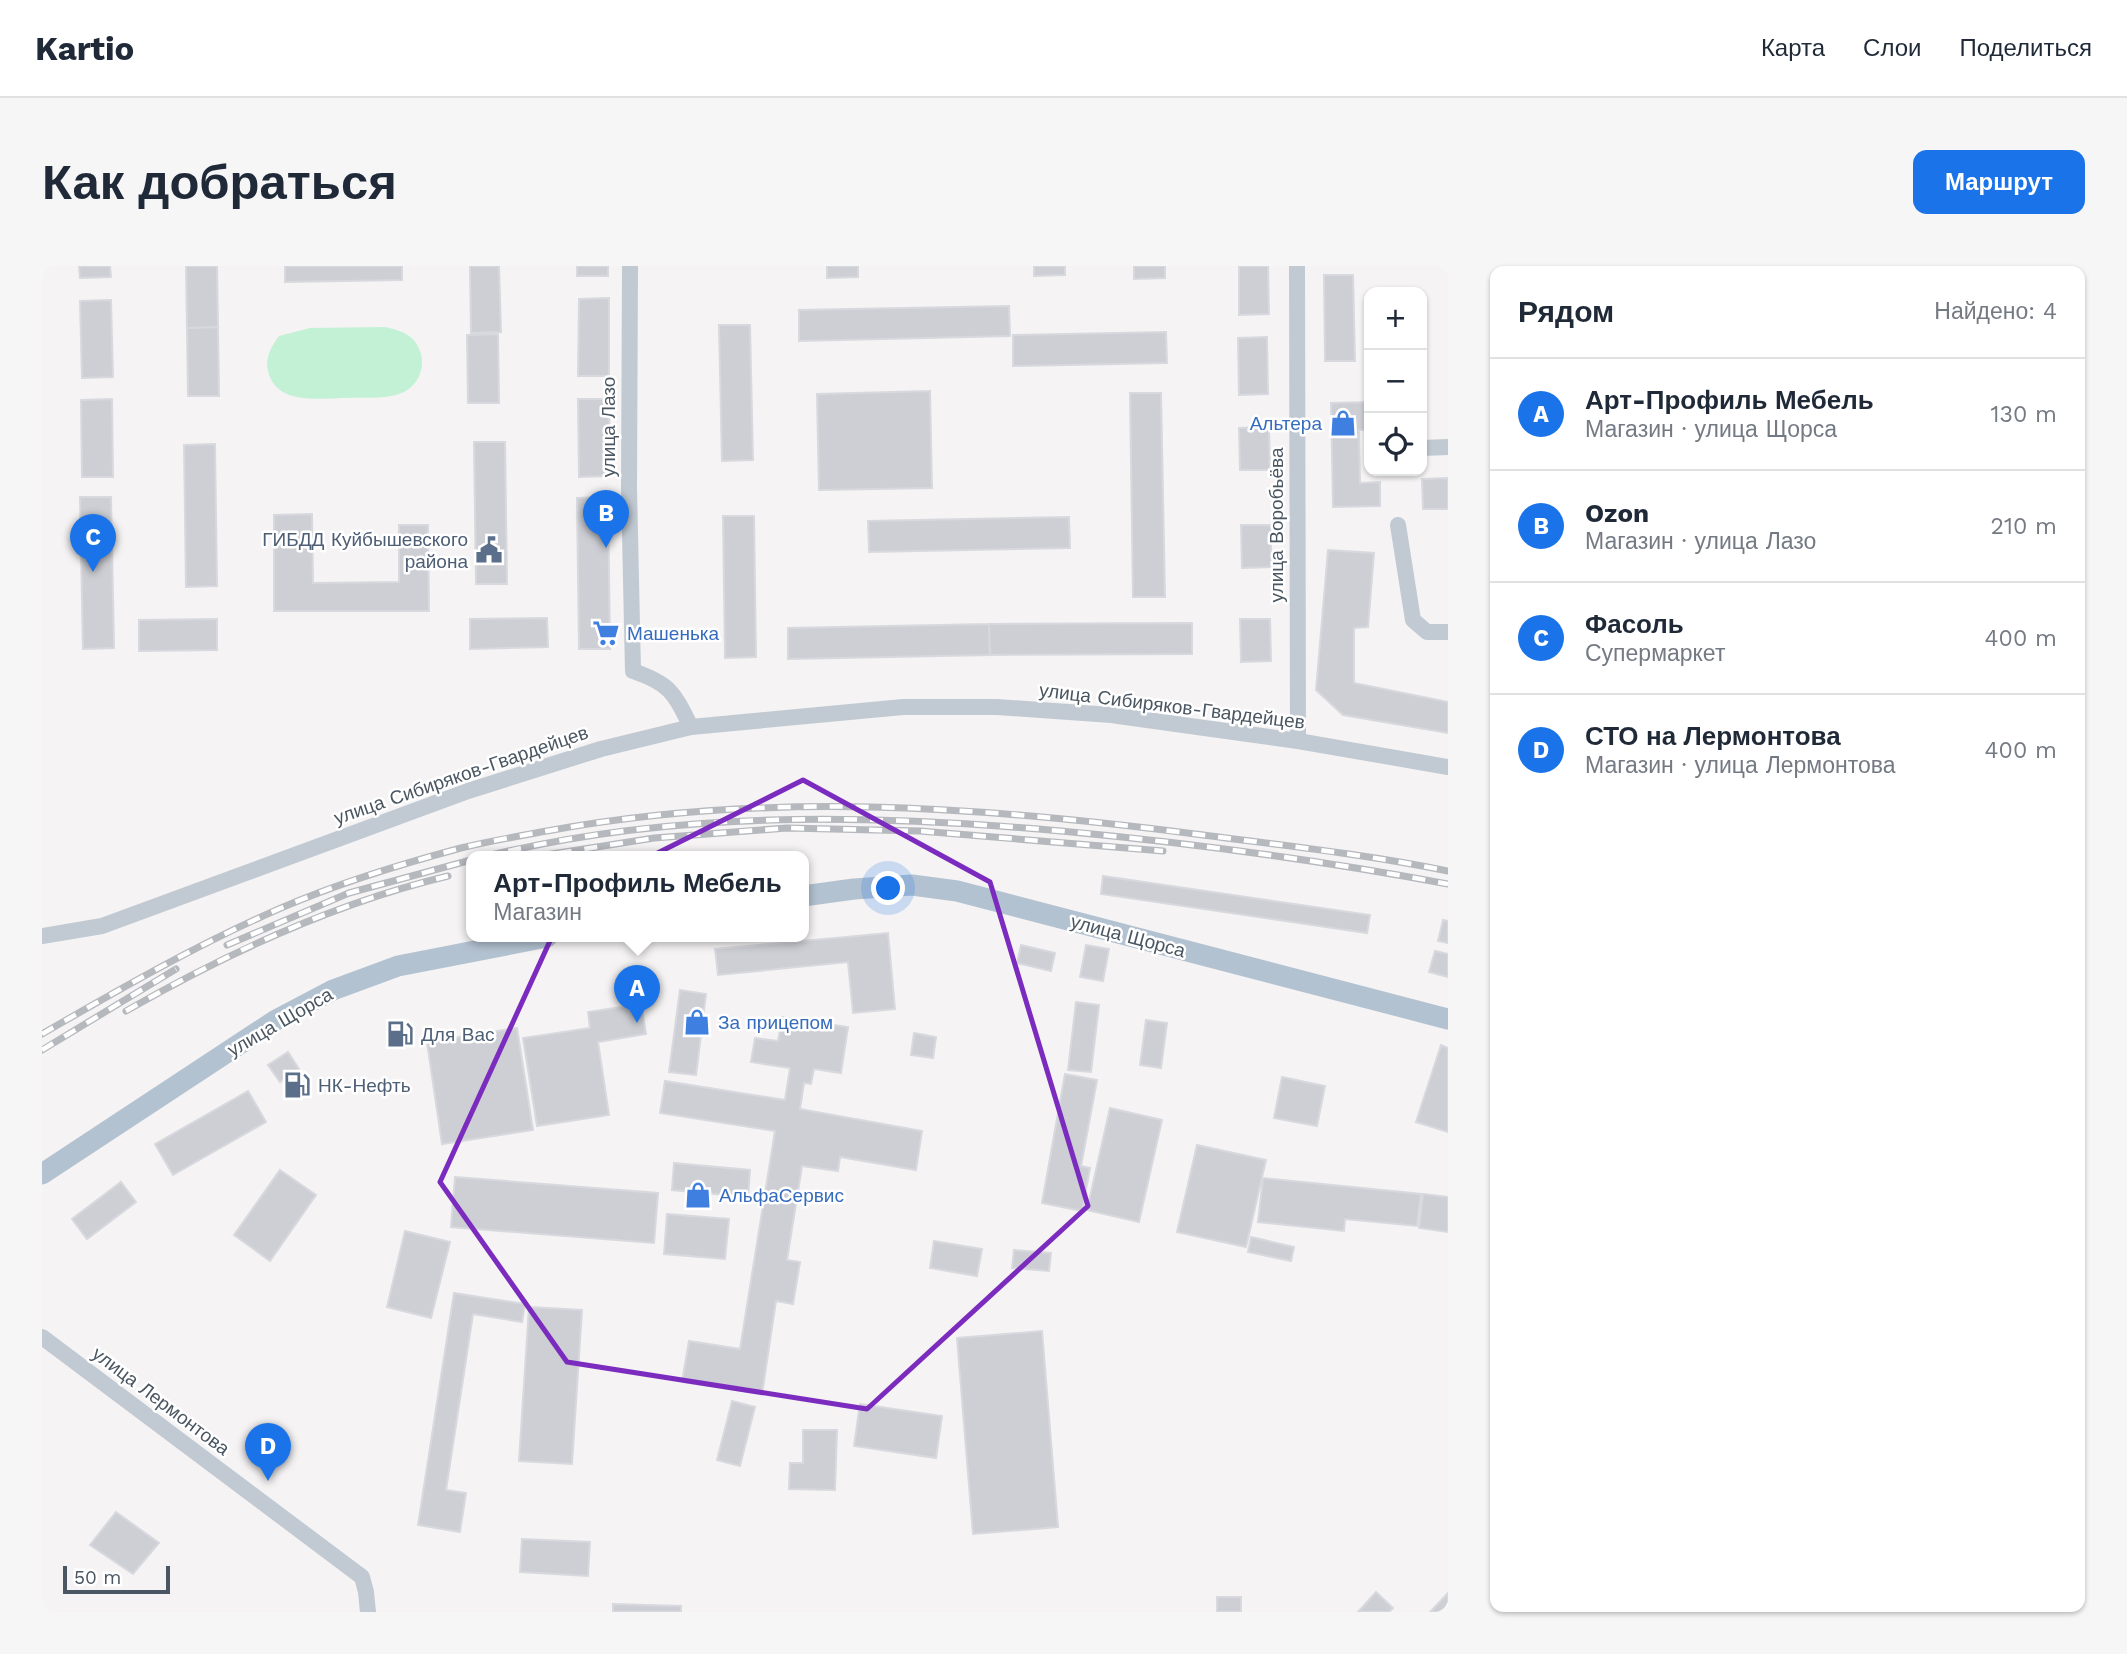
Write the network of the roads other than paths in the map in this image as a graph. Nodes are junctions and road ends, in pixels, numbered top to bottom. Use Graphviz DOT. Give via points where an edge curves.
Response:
graph roads {
  1 [pos="631,266"];
  2 [pos="1297,266"];
  3 [pos="1448,447"];
  4 [pos="1427,448"];
  5 [pos="1398,525"];
  6 [pos="1448,632"];
  7 [pos="691,727"];
  8 [pos="1298,741"];
  9 [pos="1448,766"];
  10 [pos="809,895"];
  11 [pos="42,936"];
  12 [pos="517,942"];
  13 [pos="1448,1019"];
  14 [pos="42,1174"];
  15 [pos="42,1337"];
  16 [pos="368,1612"];
  1 -- 7 [label="street, улица Лазо" via="633,671 654,678 674,693"];
  2 -- 8 [label="street, улица Воробьёва"];
  3 -- 4 [label="street"];
  5 -- 6 [label="street" via="1413,620 1427,632"];
  7 -- 8 [label="street, улица Сибиряков-Гвардейцев" via="903,707 997,708 1111,715"];
  7 -- 11 [label="street, улица Сибиряков-Гвардейцев" via="601,749 468,791 102,926"];
  8 -- 9 [label="street, улица Сибиряков-Гвардейцев"];
  10 -- 13 [label="main road, улица Щорса" via="912,885 957,891"];
  12 -- 14 [label="main road, улица Щорса" via="398,966 333,990 276,1020"];
  15 -- 16 [label="street, улица Лермонтова" via="362,1577"];
}
